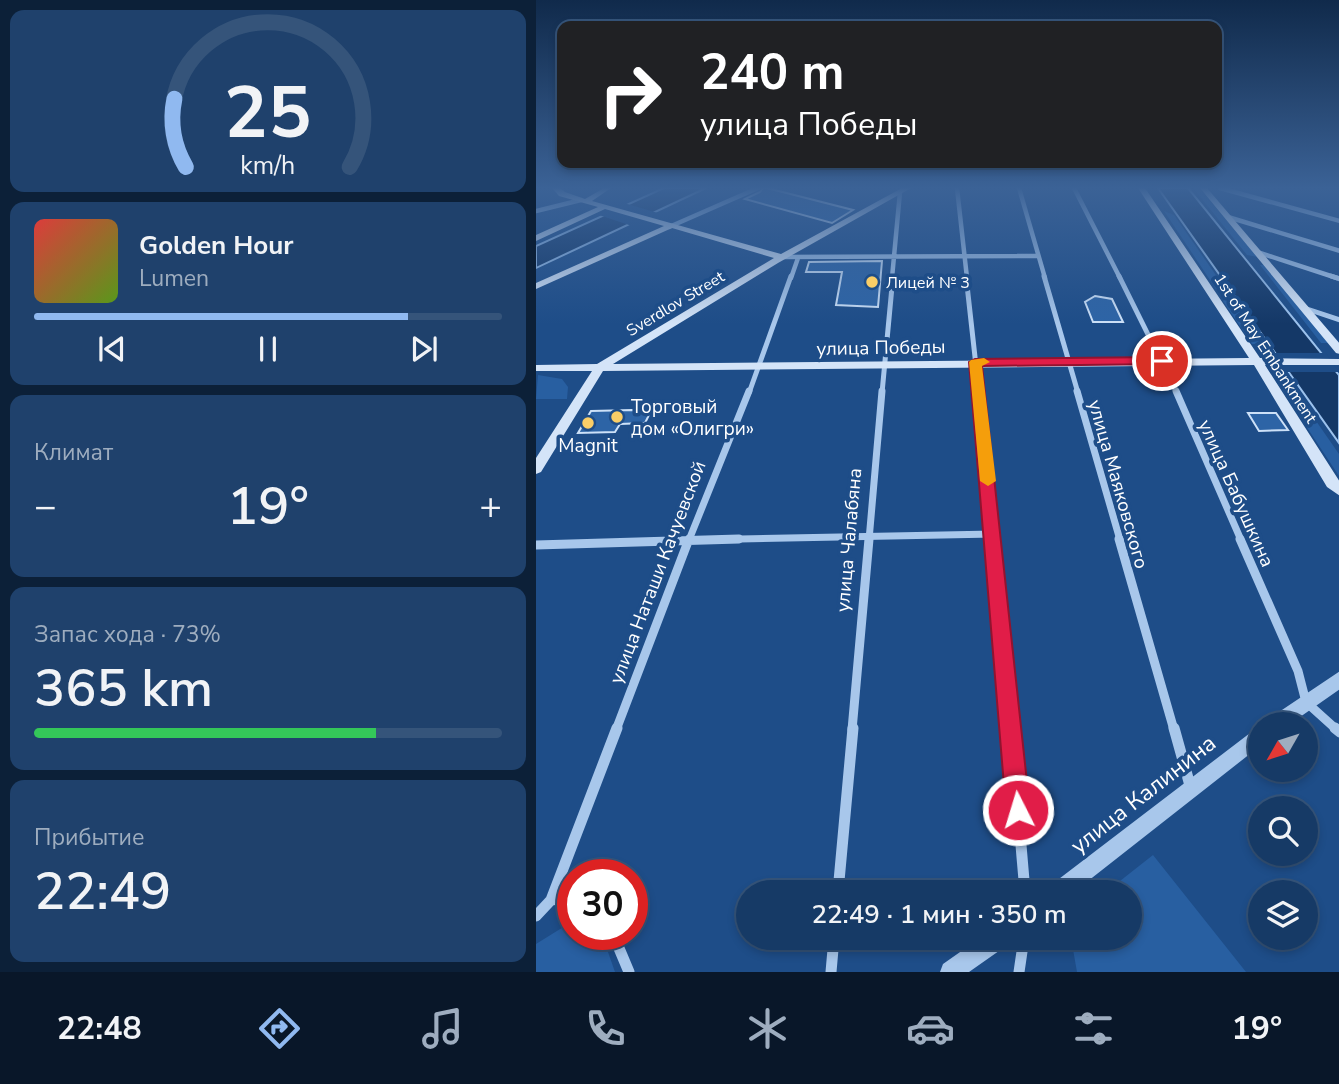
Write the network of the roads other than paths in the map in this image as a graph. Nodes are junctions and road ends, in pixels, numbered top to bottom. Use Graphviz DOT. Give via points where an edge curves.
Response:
graph roads {
  1 [pos="655,233"];
  2 [pos="693,233"];
  3 [pos="824,233"];
  4 [pos="896,233"];
  5 [pos="961,233"];
  6 [pos="1032,233"];
  7 [pos="1097,233"];
  8 [pos="1173,233"];
  9 [pos="1241,233"];
  10 [pos="1281,233"];
  11 [pos="1256,251"];
  12 [pos="1339,251"];
  13 [pos="1038,256"];
  14 [pos="781,257"];
  15 [pos="892,257"];
  16 [pos="963,257"];
  17 [pos="798,258"];
  18 [pos="1339,279"];
  19 [pos="536,286"];
  20 [pos="1304,308"];
  21 [pos="1339,320"];
  22 [pos="1339,358"];
  23 [pos="1162,361"];
  24 [pos="975,362"];
  25 [pos="1067,362"];
  26 [pos="1263,363"];
  27 [pos="884,364"];
  28 [pos="600,367"];
  29 [pos="759,367"];
  30 [pos="536,368"];
  31 [pos="536,468"];
  32 [pos="1339,491"];
  33 [pos="868,533"];
  34 [pos="994,534"];
  35 [pos="688,542"];
  36 [pos="536,545"];
  37 [pos="1339,679"];
  38 [pos="1306,702"];
  39 [pos="1292,712"];
  40 [pos="1339,732"];
  41 [pos="1248,745"];
  42 [pos="1190,789"];
  43 [pos="839,880"];
  44 [pos="1024,880"];
  45 [pos="1073,880"];
  46 [pos="557,899"];
  47 [pos="551,900"];
  48 [pos="536,916"];
  49 [pos="620,950"];
  50 [pos="833,950"];
  51 [pos="981,950"];
  52 [pos="1022,950"];
  53 [pos="629,972"];
  54 [pos="831,972"];
  55 [pos="951,972"];
  56 [pos="1019,972"];
  1 -- 19 [label="main road"];
  2 -- 14 [label="main road"];
  3 -- 14 [label="main road, Sverdlov Street"];
  4 -- 15 [label="street, улица Чалабяна"];
  5 -- 16 [label="street"];
  6 -- 13 [label="street, улица Маяковского"];
  7 -- 23 [label="street, улица Бабушкина"];
  8 -- 26 [label="main road, 1st of May Embankment"];
  9 -- 11 [label="main road"];
  10 -- 12 [label="street"];
  11 -- 18 [label="street"];
  11 -- 20 [label="main road"];
  13 -- 16 [label="street"];
  13 -- 25 [label="street, улица Маяковского"];
  14 -- 17 [label="street"];
  14 -- 28 [label="main road, Sverdlov Street"];
  15 -- 16 [label="street"];
  15 -- 17 [label="street"];
  15 -- 27 [label="street, улица Чалабяна"];
  16 -- 24 [label="street"];
  17 -- 29 [label="street, улица Наташи Качуевской"];
  20 -- 21 [label="street"];
  20 -- 22 [label="main road"];
  22 -- 26 [label="main road, улица Победы"];
  23 -- 25 [label="main road, улица Победы"];
  23 -- 26 [label="main road, улица Победы"];
  23 -- 38 [label="street, улица Бабушкина" via="1298,671"];
  24 -- 25 [label="main road, улица Победы"];
  24 -- 27 [label="main road, улица Победы"];
  24 -- 34 [label="street"];
  25 -- 42 [label="street, улица Маяковского"];
  26 -- 32 [label="main road, 1st of May Embankment"];
  27 -- 29 [label="main road, улица Победы"];
  27 -- 33 [label="street, улица Чалабяна"];
  28 -- 29 [label="main road, улица Победы"];
  28 -- 30 [label="main road, улица Победы"];
  28 -- 31 [label="main road, Sverdlov Street"];
  29 -- 35 [label="street, улица Наташи Качуевской"];
  33 -- 34 [label="street"];
  33 -- 35 [label="street"];
  33 -- 43 [label="street, улица Чалабяна"];
  34 -- 44 [label="street"];
  35 -- 36 [label="street"];
  35 -- 47 [label="street, улица Наташи Качуевской"];
  37 -- 38 [label="street"];
  38 -- 39 [label="street"];
  38 -- 40 [label="street"];
  41 -- 42 [label="street, улица Калинина"];
  42 -- 45 [label="street, улица Калинина"];
  46 -- 47 [label="street"];
  47 -- 48 [label="street, улица Наташи Качуевской"];
  49 -- 53 [label="street"];
  50 -- 54 [label="street"];
  51 -- 55 [label="street"];
  52 -- 56 [label="street"];
}
